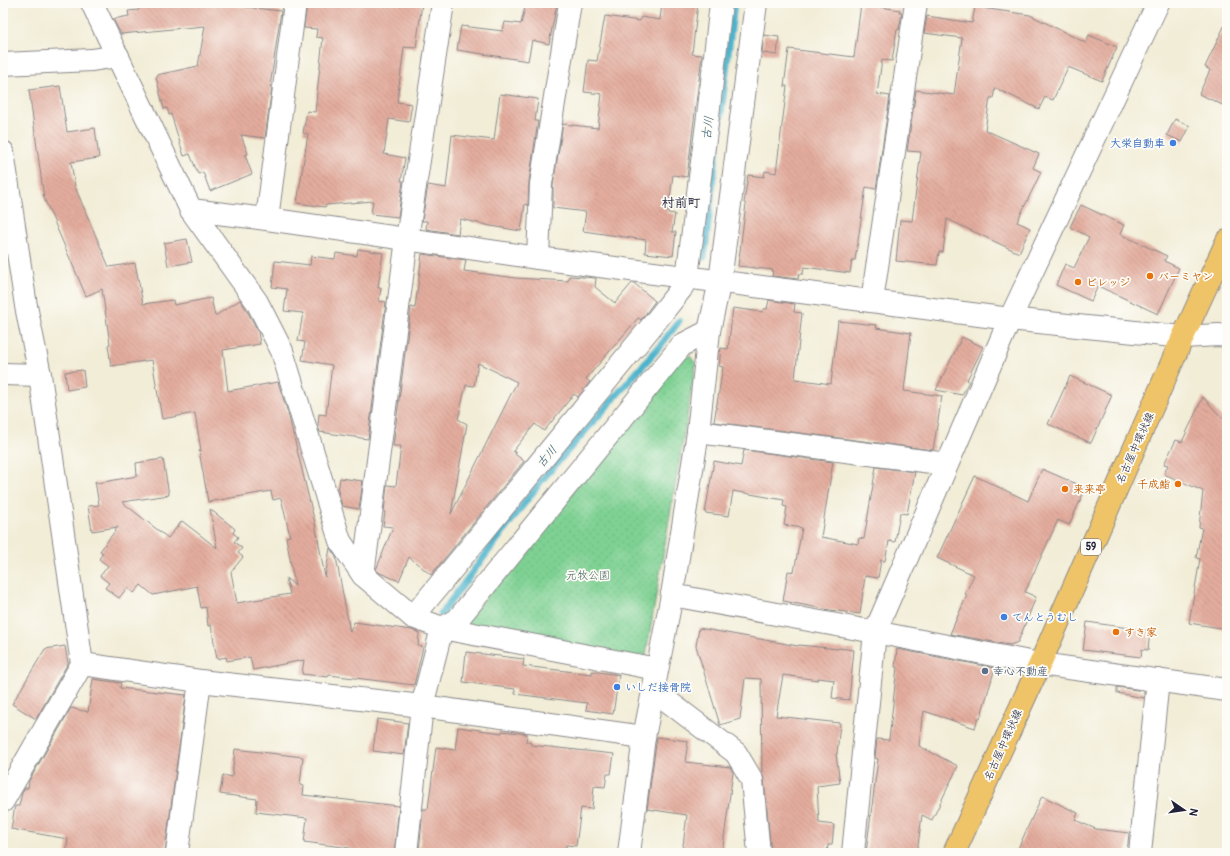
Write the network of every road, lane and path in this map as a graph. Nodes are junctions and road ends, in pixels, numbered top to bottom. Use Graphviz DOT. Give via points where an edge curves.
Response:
graph roads {
  1 [pos="92,3"];
  2 [pos="295,3"];
  3 [pos="443,3"];
  4 [pos="570,3"];
  5 [pos="721,3"];
  6 [pos="756,3"];
  7 [pos="916,3"];
  8 [pos="1158,3"];
  9 [pos="118,56"];
  10 [pos="3,64"];
  11 [pos="3,152"];
  12 [pos="192,210"];
  13 [pos="267,219"];
  14 [pos="407,239"];
  15 [pos="1227,241"];
  16 [pos="538,258"];
  17 [pos="687,277"];
  18 [pos="720,281"];
  19 [pos="872,301"];
  20 [pos="1010,319"];
  21 [pos="709,331"];
  22 [pos="1227,336"];
  23 [pos="1183,337"];
  24 [pos="3,374"];
  25 [pos="40,375"];
  26 [pos="698,432"];
  27 [pos="947,464"];
  28 [pos="363,575"];
  29 [pos="672,596"];
  30 [pos="413,617"];
  31 [pos="442,628"];
  32 [pos="875,632"];
  33 [pos="82,664"];
  34 [pos="1040,664"];
  35 [pos="657,669"];
  36 [pos="1158,680"];
  37 [pos="200,681"];
  38 [pos="653,690"];
  39 [pos="1227,690"];
  40 [pos="422,706"];
  41 [pos="644,737"];
  42 [pos="9,780"];
  43 [pos="3,801"];
  44 [pos="177,853"];
  45 [pos="406,853"];
  46 [pos="629,853"];
  47 [pos="758,853"];
  48 [pos="853,853"];
  49 [pos="954,853"];
  50 [pos="1140,853"];
  1 -- 9 [label="street"];
  2 -- 13 [label="street"];
  3 -- 14 [label="street"];
  4 -- 16 [label="street" via="541,184"];
  5 -- 17 [label="street"];
  6 -- 18 [label="street"];
  7 -- 19 [label="street"];
  8 -- 20 [label="street"];
  9 -- 10 [label="street" via="92,60"];
  9 -- 12 [label="street"];
  11 -- 25 [label="street" via="26,306"];
  12 -- 13 [label="street"];
  12 -- 28 [label="street" via="257,302 282,351 340,541"];
  13 -- 14 [label="street"];
  14 -- 16 [label="street"];
  14 -- 28 [label="street"];
  15 -- 23 [label="main road, 名古屋中環状線 / 59"];
  16 -- 17 [label="street"];
  17 -- 18 [label="street"];
  17 -- 30 [label="street" via="681,289 650,328"];
  18 -- 19 [label="street"];
  18 -- 21 [label="street"];
  19 -- 20 [label="street"];
  20 -- 23 [label="street"];
  20 -- 27 [label="street"];
  21 -- 26 [label="street"];
  21 -- 31 [label="street" via="682,345 457,620"];
  22 -- 23 [label="street"];
  23 -- 34 [label="main road, 名古屋中環状線 / 59"];
  24 -- 25 [label="street"];
  25 -- 33 [label="street"];
  26 -- 27 [label="street"];
  26 -- 29 [label="street"];
  27 -- 32 [label="street"];
  28 -- 30 [label="street"];
  29 -- 32 [label="street"];
  29 -- 35 [label="street"];
  30 -- 31 [label="street"];
  31 -- 35 [label="street"];
  31 -- 40 [label="street"];
  32 -- 34 [label="street"];
  32 -- 48 [label="street"];
  33 -- 37 [label="street"];
  33 -- 42 [label="street"];
  34 -- 36 [label="street"];
  34 -- 49 [label="main road, 名古屋中環状線 / 59"];
  35 -- 38 [label="street"];
  36 -- 39 [label="street"];
  36 -- 50 [label="street"];
  37 -- 40 [label="street"];
  37 -- 44 [label="street"];
  38 -- 41 [label="street"];
  38 -- 47 [label="street" via="736,753 752,780"];
  40 -- 41 [label="street"];
  40 -- 45 [label="street"];
  41 -- 46 [label="street"];
  42 -- 43 [label="street"];
}
